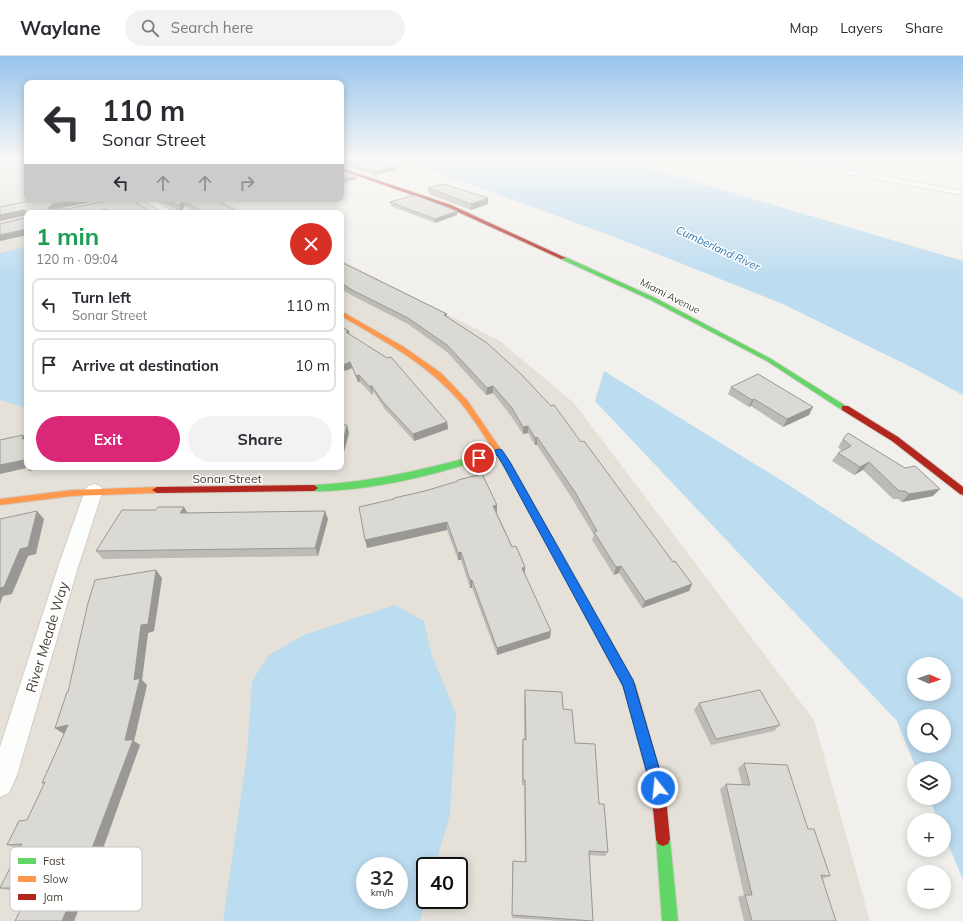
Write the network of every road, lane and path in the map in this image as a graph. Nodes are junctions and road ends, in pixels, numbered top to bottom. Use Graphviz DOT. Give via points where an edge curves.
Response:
graph roads {
  1 [pos="430,199"];
  2 [pos="152,202"];
  3 [pos="165,210"];
  4 [pos="344,315"];
  5 [pos="499,452"];
  6 [pos="94,490"];
  7 [pos="963,492"];
  8 [pos="0,502"];
  9 [pos="0,784"];
  10 [pos="670,921"];
  1 -- 7 [label="street, Miami Avenue" via="660,303 769,360 895,439"];
  2 -- 3 [label="street"];
  4 -- 5 [label="street" via="402,348 438,376 464,402"];
  5 -- 6 [label="street, Sonar Street" via="410,476 344,487 263,490"];
  5 -- 10 [label="street" via="629,684 658,788"];
  6 -- 8 [label="street, Sonar Street"];
  6 -- 9 [label="street, River Meade Way"];
}
